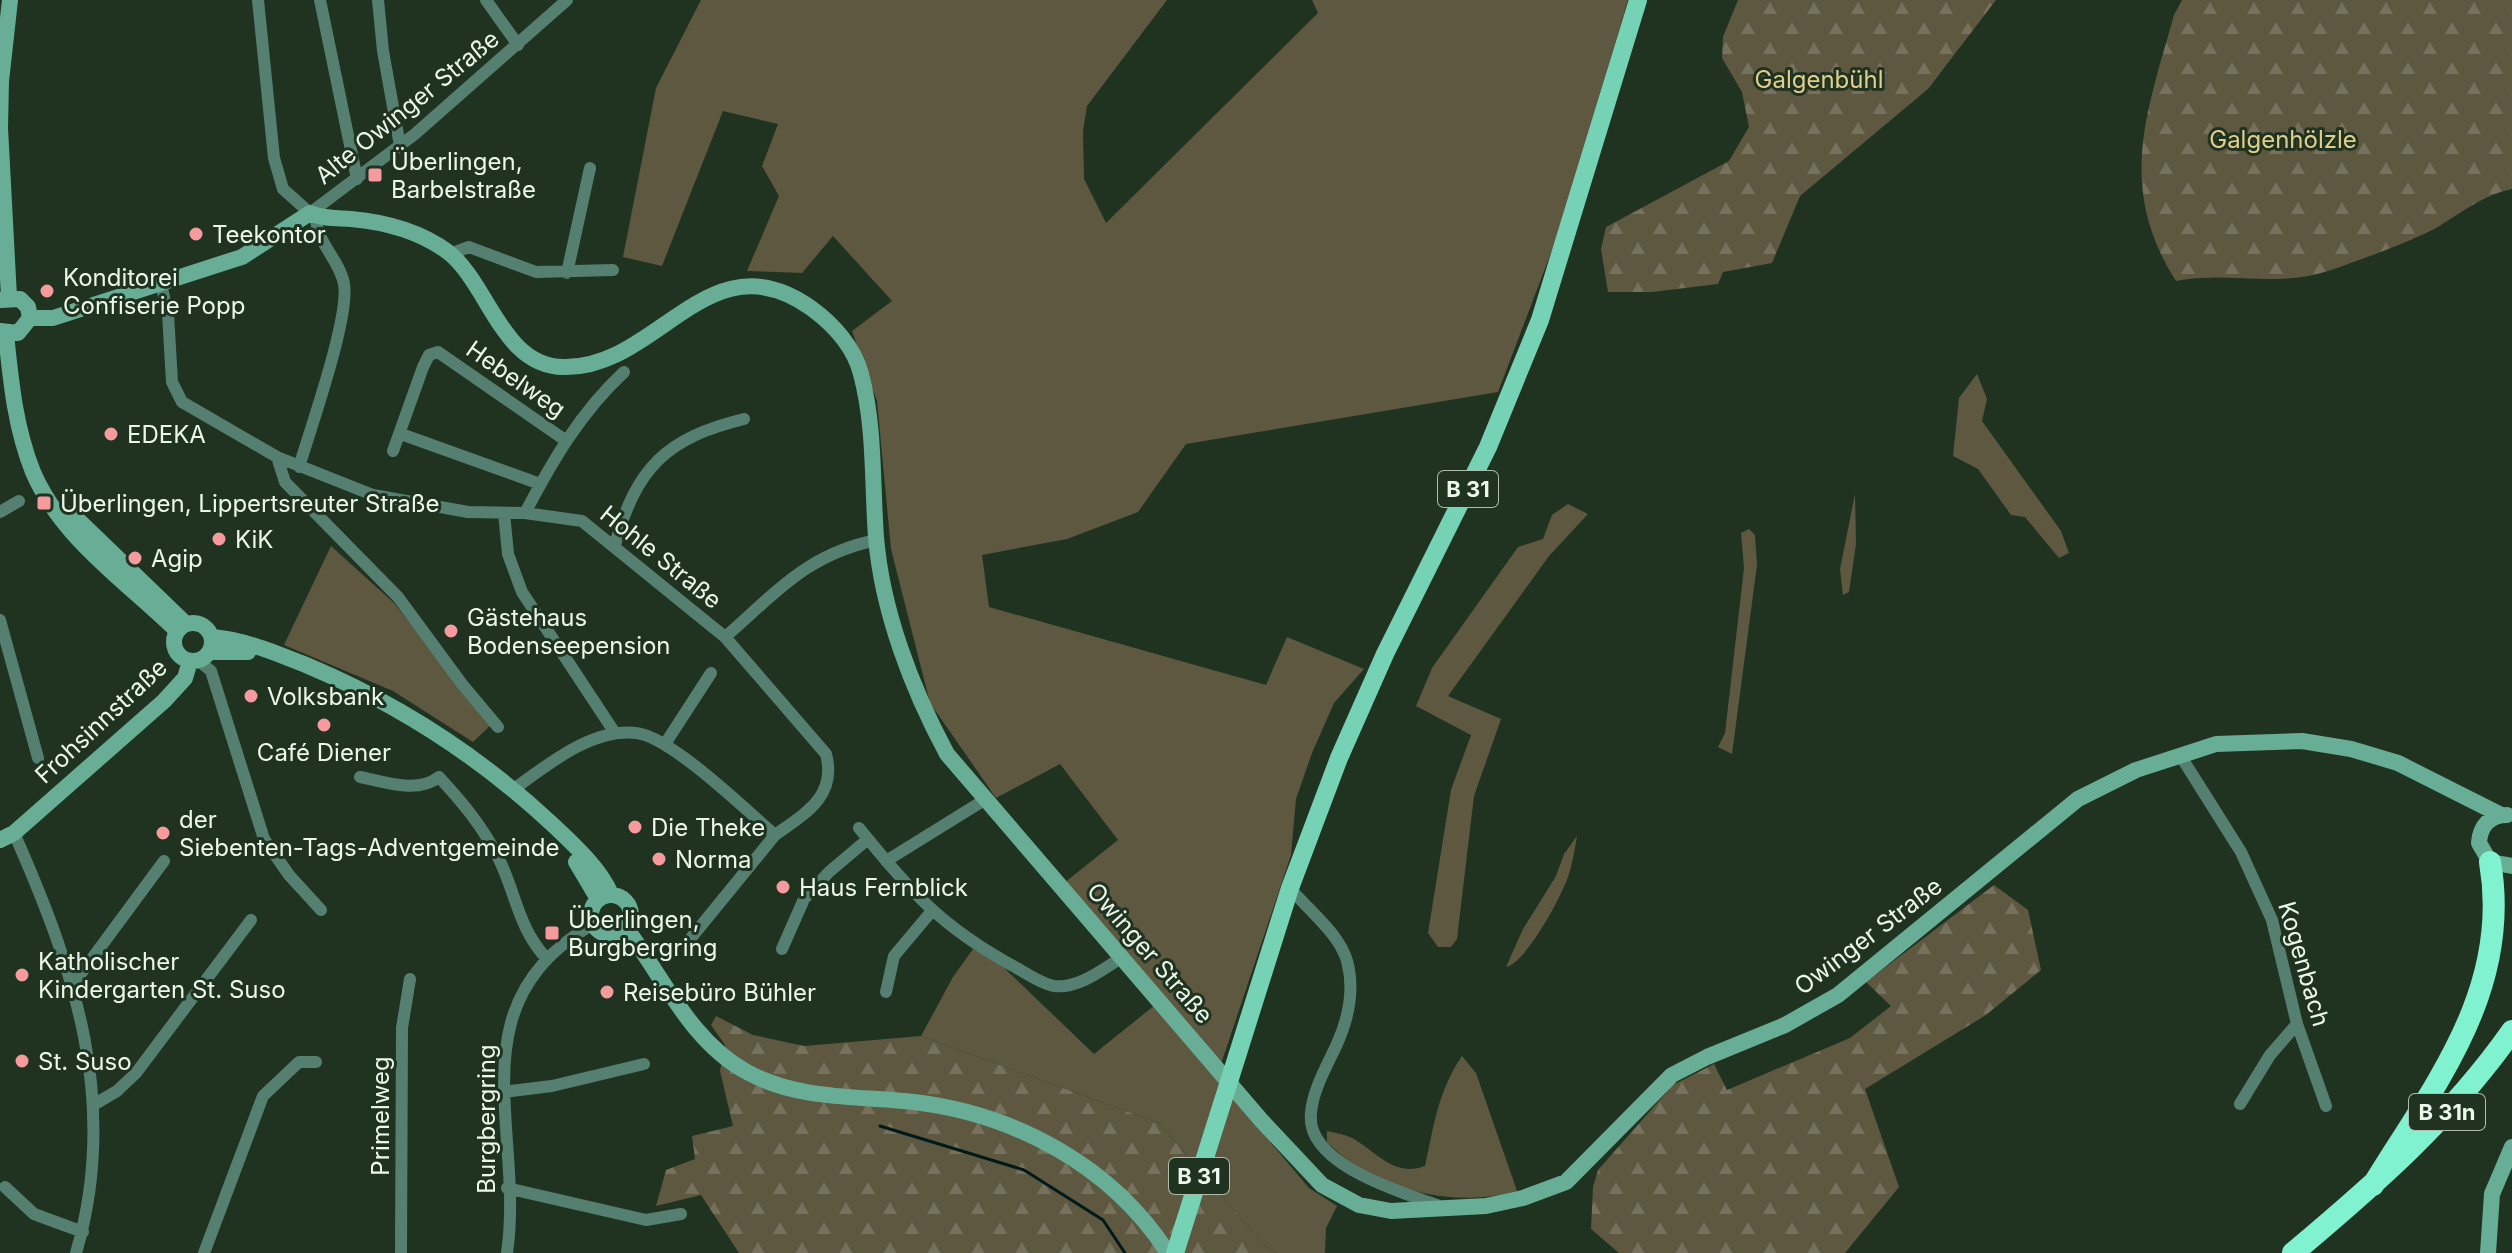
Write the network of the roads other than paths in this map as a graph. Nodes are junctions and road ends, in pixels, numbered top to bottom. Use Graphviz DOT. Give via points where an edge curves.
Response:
graph roads {
  1 [pos="10,0"];
  2 [pos="258,0"];
  3 [pos="320,0"];
  4 [pos="378,0"];
  5 [pos="486,0"];
  6 [pos="567,0"];
  7 [pos="1638,0"];
  8 [pos="518,45"];
  9 [pos="400,146"];
  10 [pos="590,168"];
  11 [pos="357,179"];
  12 [pos="313,215"];
  13 [pos="450,254"];
  14 [pos="613,270"];
  15 [pos="567,273"];
  16 [pos="161,284"];
  17 [pos="4,299"];
  18 [pos="30,318"];
  19 [pos="8,333"];
  20 [pos="624,372"];
  21 [pos="744,419"];
  22 [pos="401,434"];
  23 [pos="565,440"];
  24 [pos="393,451"];
  25 [pos="277,457"];
  26 [pos="299,467"];
  27 [pos="540,484"];
  28 [pos="19,501"];
  29 [pos="0,512"];
  30 [pos="504,513"];
  31 [pos="525,513"];
  32 [pos="877,540"];
  33 [pos="615,545"];
  34 [pos="0,620"];
  35 [pos="182,627"];
  36 [pos="725,637"];
  37 [pos="203,653"];
  38 [pos="711,673"];
  39 [pos="498,727"];
  40 [pos="615,733"];
  41 [pos="665,744"];
  42 [pos="2180,755"];
  43 [pos="38,758"];
  44 [pos="360,777"];
  45 [pos="514,789"];
  46 [pos="2449,789"];
  47 [pos="986,799"];
  48 [pos="2507,816"];
  49 [pos="859,828"];
  50 [pos="2482,829"];
  51 [pos="775,835"];
  52 [pos="7,836"];
  53 [pos="868,839"];
  54 [pos="164,861"];
  55 [pos="886,861"];
  56 [pos="2506,865"];
  57 [pos="1290,888"];
  58 [pos="604,896"];
  59 [pos="321,910"];
  60 [pos="931,912"];
  61 [pos="251,920"];
  62 [pos="593,924"];
  63 [pos="626,928"];
  64 [pos="691,938"];
  65 [pos="782,949"];
  66 [pos="1121,958"];
  67 [pos="547,959"];
  68 [pos="410,979"];
  69 [pos="71,987"];
  70 [pos="886,992"];
  71 [pos="2297,1024"];
  72 [pos="2512,1031"];
  73 [pos="2512,1056"];
  74 [pos="316,1062"];
  75 [pos="644,1064"];
  76 [pos="503,1092"];
  77 [pos="95,1104"];
  78 [pos="2240,1104"];
  79 [pos="2326,1106"];
  80 [pos="2512,1147"];
  81 [pos="2373,1185"];
  82 [pos="5,1187"];
  83 [pos="507,1188"];
  84 [pos="1443,1210"];
  85 [pos="681,1214"];
  86 [pos="83,1232"];
  87 [pos="76,1253"];
  88 [pos="204,1253"];
  89 [pos="401,1253"];
  90 [pos="507,1253"];
  91 [pos="1168,1253"];
  92 [pos="1175,1253"];
  93 [pos="2293,1253"];
  94 [pos="2315,1253"];
  95 [pos="2488,1253"];
  1 -- 17 [label="street" via="0,128"];
  2 -- 12 [label="street" via="274,158 283,189"];
  3 -- 11 [label="street"];
  4 -- 9 [label="street"];
  5 -- 8 [label="street"];
  6 -- 8 [label="street, Alte Owinger Straße"];
  7 -- 57 [label="main road, B 31" via="1565,247 1524,362 1350,732"];
  8 -- 9 [label="street, Alte Owinger Straße"];
  9 -- 11 [label="street, Alte Owinger Straße"];
  10 -- 15 [label="street"];
  11 -- 12 [label="street, Alte Owinger Straße"];
  12 -- 13 [label="street, Owinger Straße" via="391,226"];
  12 -- 16 [label="street" via="242,257"];
  12 -- 26 [label="street" via="345,285 342,314"];
  13 -- 15 [label="street" via="469,247 536,272"];
  13 -- 32 [label="street, Owinger Straße" via="517,346 539,362 562,368 612,357 695,302 725,289 762,286 799,299 829,321 860,371 868,408"];
  14 -- 15 [label="street"];
  16 -- 18 [label="street" via="53,318"];
  16 -- 25 [label="street, Hohle Straße" via="176,394"];
  17 -- 18 [label="street" via="25,303"];
  18 -- 19 [label="street"];
  19 -- 35 [label="street" via="29,434 47,479 80,525"];
  20 -- 23 [label="street, Hebelweg" via="593,400"];
  21 -- 33 [label="street" via="710,427 670,448 626,503"];
  22 -- 23 [label="street, Hebelweg" via="423,367 429,355 438,352"];
  22 -- 24 [label="street, Hebelweg"];
  22 -- 27 [label="street"];
  23 -- 27 [label="street, Hebelweg"];
  25 -- 26 [label="street, Hohle Straße"];
  25 -- 39 [label="street" via="285,482 398,597"];
  26 -- 30 [label="street, Hohle Straße" via="407,503"];
  27 -- 31 [label="street, Hebelweg"];
  28 -- 29 [label="street"];
  30 -- 31 [label="street, Hohle Straße"];
  30 -- 40 [label="street" via="508,554 522,592"];
  31 -- 33 [label="street, Hohle Straße" via="582,521"];
  32 -- 36 [label="street" via="841,547 808,565"];
  32 -- 47 [label="street, Owinger Straße" via="899,646 919,701 947,754"];
  33 -- 36 [label="street, Hohle Straße"];
  34 -- 43 [label="street"];
  35 -- 37 [label="street" via="202,624"];
  35 -- 37 [label="street" via="177,652"];
  36 -- 51 [label="street, Hohle Straße" via="826,754 831,771 826,790"];
  37 -- 45 [label="street" via="247,642 396,707"];
  37 -- 52 [label="street, Frohsinnstraße" via="164,701"];
  37 -- 58 [label="street" via="259,654 368,701 444,745 539,822"];
  37 -- 59 [label="street" via="264,839"];
  38 -- 41 [label="street"];
  40 -- 41 [label="street" via="638,732"];
  40 -- 45 [label="street" via="574,749"];
  41 -- 51 [label="street"];
  42 -- 46 [label="street, Owinger Straße" via="2216,744 2302,741 2373,754"];
  42 -- 71 [label="street, Kogenbach" via="2241,852 2268,909"];
  42 -- 84 [label="street, Owinger Straße" via="2078,799 1838,995 1785,1025 1672,1075 1566,1182 1523,1198"];
  44 -- 67 [label="street" via="411,786 428,786 439,777 473,815 500,861 531,943"];
  45 -- 58 [label="street" via="580,852"];
  46 -- 48 [label="street, Owinger Straße"];
  46 -- 50 [label="street, Owinger Straße"];
  47 -- 55 [label="street"];
  47 -- 66 [label="street, Owinger Straße"];
  48 -- 50 [label="street" via="2490,820"];
  49 -- 53 [label="street"];
  50 -- 56 [label="street" via="2479,843"];
  51 -- 64 [label="street, Hohle Straße"];
  52 -- 69 [label="street" via="55,934"];
  53 -- 55 [label="street"];
  53 -- 65 [label="street" via="804,899"];
  54 -- 69 [label="street"];
  55 -- 60 [label="street"];
  56 -- 81 [label="highway" via="2505,961 2495,998"];
  57 -- 84 [label="street" via="1346,958 1352,996 1310,1116 1324,1149 1393,1192"];
  57 -- 92 [label="main road, B 31"];
  58 -- 62 [label="street" via="591,911"];
  58 -- 63 [label="street" via="623,898 630,909"];
  60 -- 66 [label="street" via="979,948 1053,986 1076,983"];
  60 -- 70 [label="street" via="894,956"];
  61 -- 77 [label="street" via="136,1073"];
  62 -- 63 [label="street" via="607,934"];
  62 -- 67 [label="street, Burgbergring"];
  63 -- 91 [label="street" via="700,1033 749,1073 799,1091 952,1108 1015,1128 1104,1181 1147,1223"];
  66 -- 84 [label="street, Owinger Straße" via="1322,1185 1359,1205 1391,1211"];
  67 -- 76 [label="street, Burgbergring" via="509,1020"];
  68 -- 89 [label="street, Primelweg" via="402,1028"];
  69 -- 77 [label="street"];
  71 -- 78 [label="street" via="2270,1055"];
  71 -- 79 [label="street, Kogenbach"];
  72 -- 81 [label="highway, B 31n" via="2473,1083"];
  73 -- 94 [label="highway, B 31n" via="2464,1116"];
  74 -- 88 [label="street" via="299,1062 263,1096"];
  75 -- 76 [label="street"];
  76 -- 83 [label="street, Burgbergring"];
  77 -- 86 [label="street" via="94,1181"];
  80 -- 95 [label="street" via="2492,1194"];
  81 -- 93 [label="highway, B 31n"];
  82 -- 86 [label="street" via="34,1214"];
  83 -- 85 [label="street" via="646,1220"];
  83 -- 90 [label="street, Burgbergring"];
  86 -- 87 [label="street"];
}
